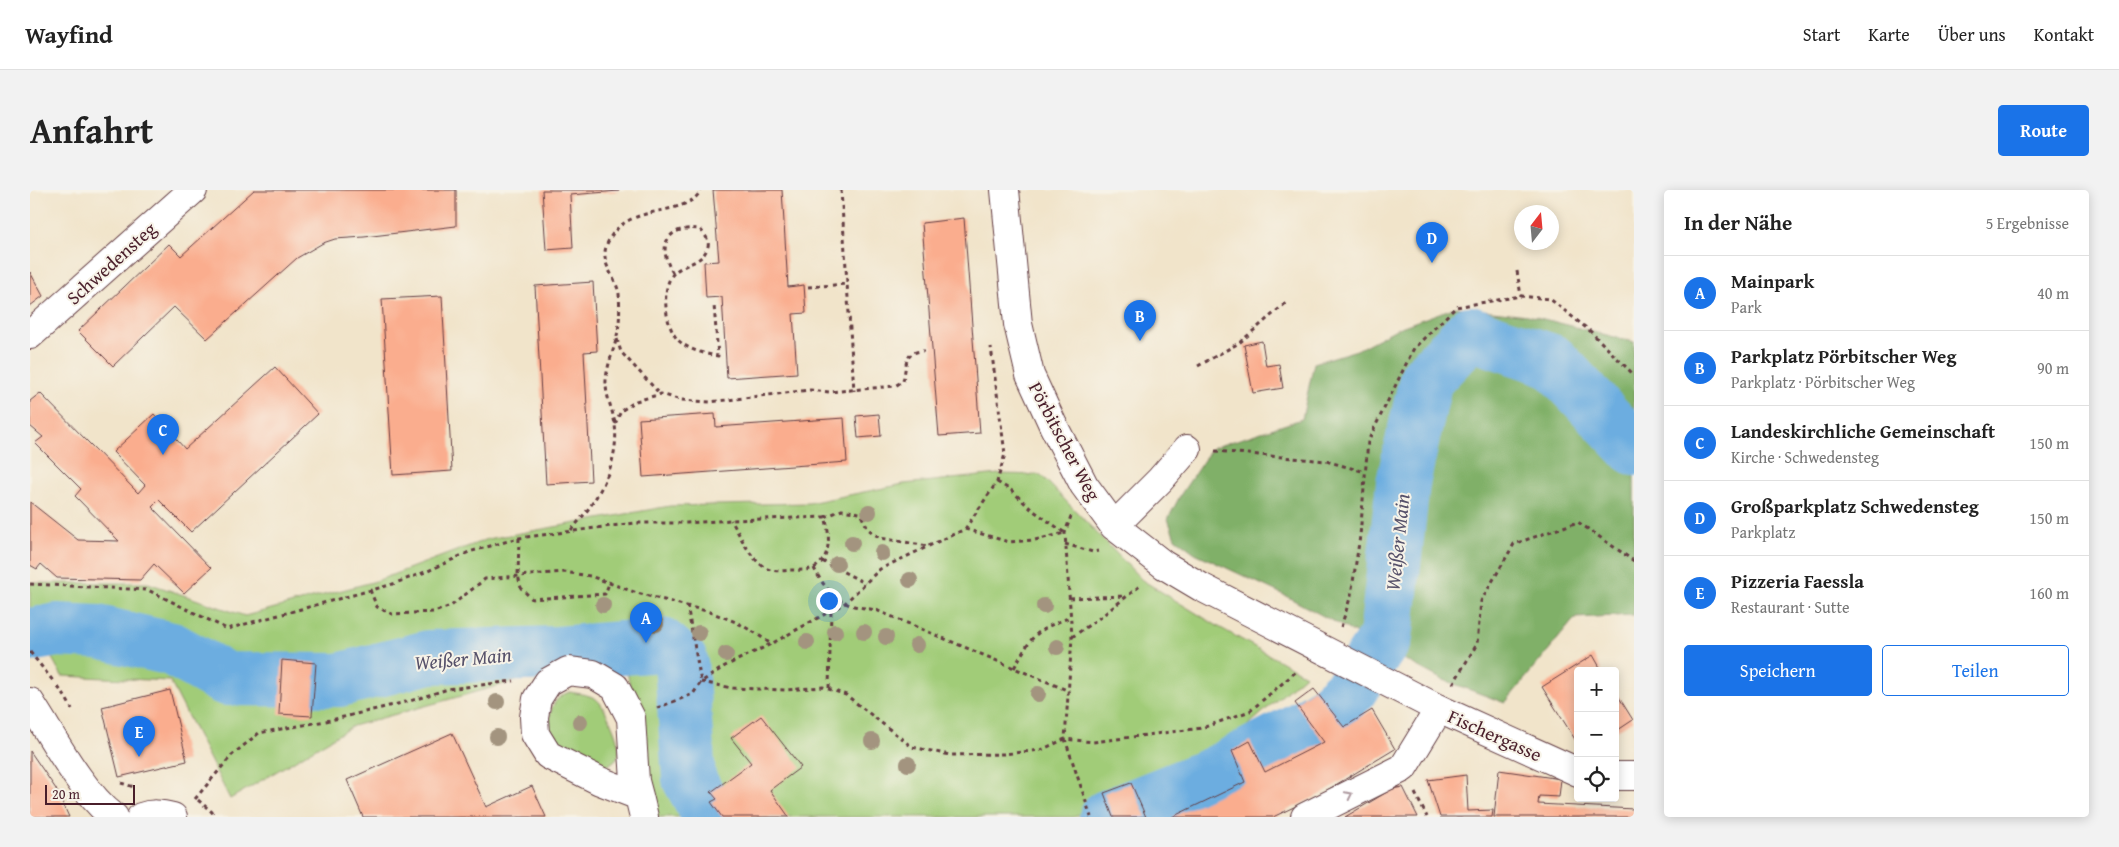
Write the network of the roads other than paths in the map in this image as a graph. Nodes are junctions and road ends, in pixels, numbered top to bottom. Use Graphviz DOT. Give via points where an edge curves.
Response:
graph roads {
  1 [pos="193,190"];
  2 [pos="1005,190"];
  3 [pos="30,335"];
  4 [pos="1187,449"];
  5 [pos="1114,526"];
  6 [pos="30,702"];
  7 [pos="1439,709"];
  8 [pos="1574,770"];
  9 [pos="1619,776"];
  10 [pos="1634,776"];
  11 [pos="641,806"];
  12 [pos="114,817"];
  13 [pos="141,817"];
  14 [pos="173,817"];
  15 [pos="1305,817"];
  1 -- 3 [label="street, Schwedensteg"];
  2 -- 5 [label="street, Pörbitscher Weg" via="1018,324 1030,375 1084,484"];
  4 -- 5 [label="street"];
  5 -- 7 [label="street, Pörbitscher Weg" via="1164,566 1210,592"];
  6 -- 12 [label="street" via="77,774"];
  7 -- 8 [label="street, Fischergasse"];
  15 -- 7 [label="street, Fischergasse, one-way" via="1403,768"];
  9 -- 10 [label="street"];
  11 -- 11 [label="street" via="548,754 535,734 534,717 537,699 548,682 568,671 593,674 615,687 631,718 635,781"];
  13 -- 14 [label="street" via="161,814"];
}
